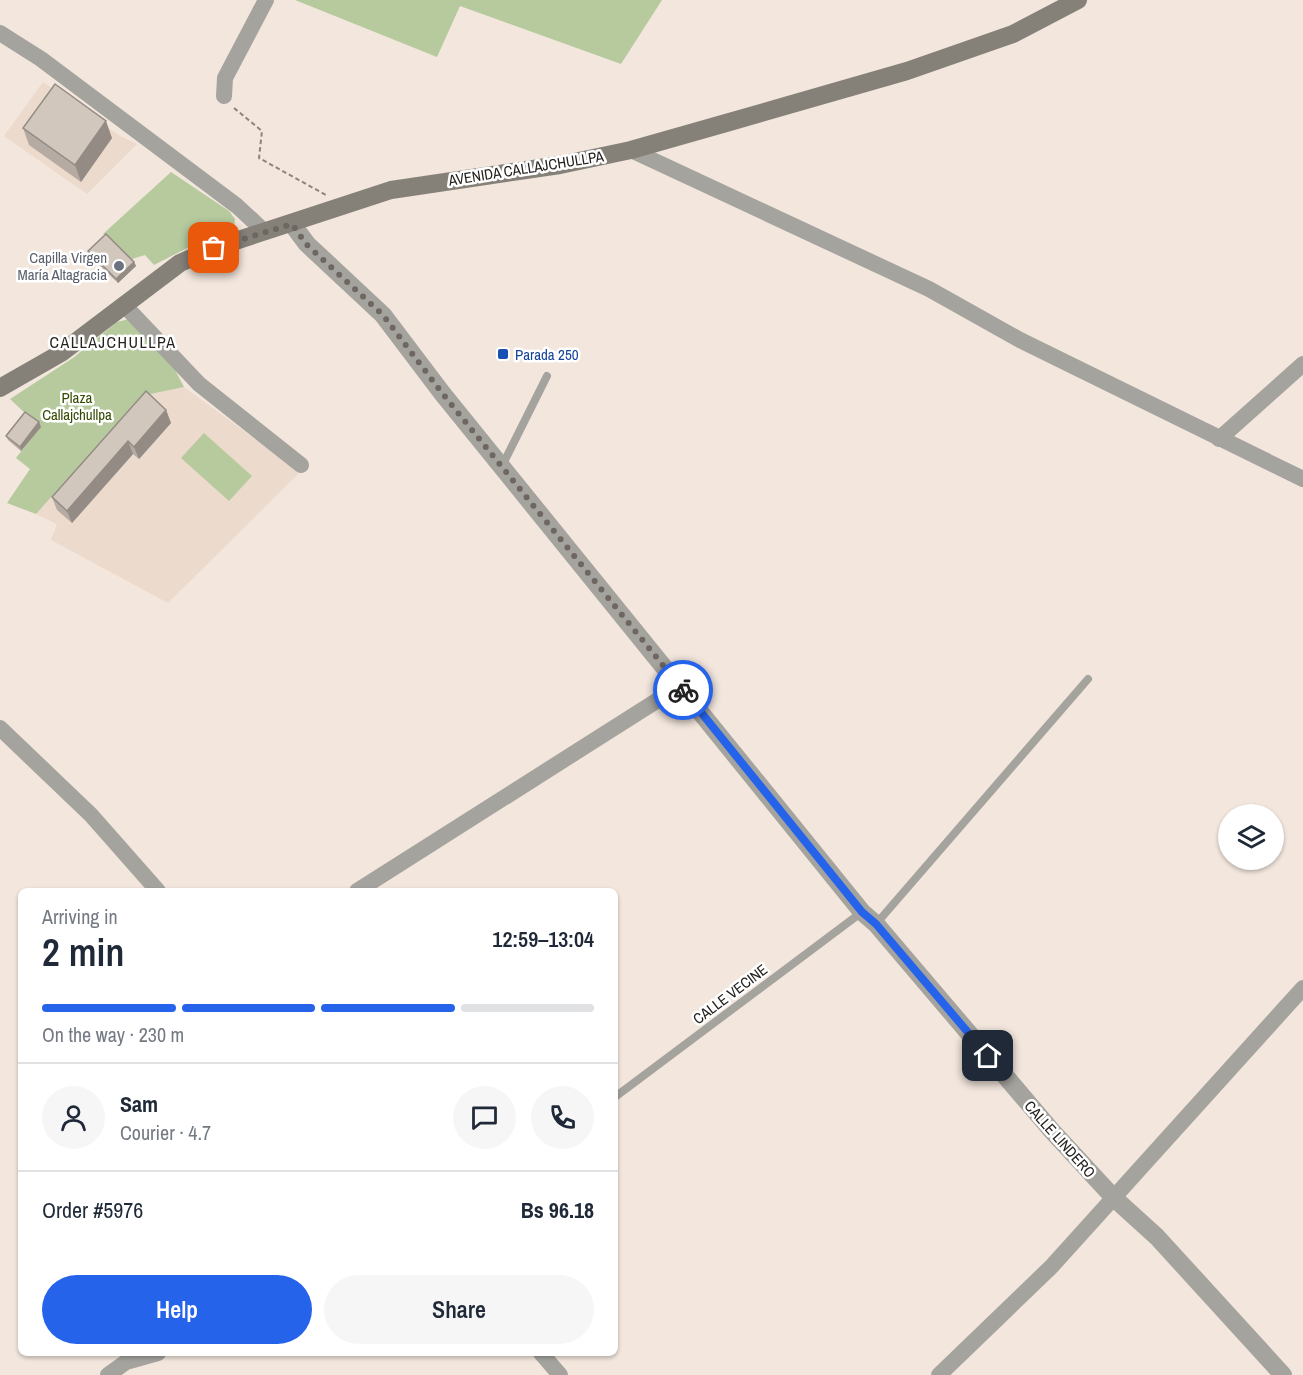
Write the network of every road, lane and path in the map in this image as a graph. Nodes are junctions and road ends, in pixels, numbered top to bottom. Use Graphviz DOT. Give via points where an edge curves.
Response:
graph roads {
  1 [pos="266,0"];
  2 [pos="1078,0"];
  3 [pos="0,33"];
  4 [pos="224,96"];
  5 [pos="631,150"];
  6 [pos="329,210"];
  7 [pos="292,224"];
  8 [pos="266,232"];
  9 [pos="124,304"];
  10 [pos="1303,364"];
  11 [pos="547,376"];
  12 [pos="0,388"];
  13 [pos="1219,439"];
  14 [pos="301,465"];
  15 [pos="502,466"];
  16 [pos="1303,479"];
  17 [pos="1088,679"];
  18 [pos="680,686"];
  19 [pos="0,728"];
  20 [pos="155,888"];
  21 [pos="362,888"];
  22 [pos="869,918"];
  23 [pos="1303,988"];
  24 [pos="618,1095"];
  25 [pos="1114,1198"];
  26 [pos="147,1356"];
  27 [pos="543,1356"];
  28 [pos="553,1372"];
  29 [pos="108,1375"];
  30 [pos="939,1375"];
  31 [pos="1283,1375"];
  1 -- 4 [label="street" via="225,78"];
  2 -- 5 [label="main road, AVENIDA CALLAJCHULLPA" via="1013,34 907,71"];
  3 -- 8 [label="street" via="41,59"];
  4 -- 6 [label="path" via="237,112 262,130 259,158 325,194"];
  5 -- 6 [label="main road, AVENIDA CALLAJCHULLPA" via="560,165 391,190"];
  5 -- 13 [label="street" via="929,289 1020,340"];
  6 -- 7 [label="main road, AVENIDA CALLAJCHULLPA"];
  7 -- 8 [label="main road, AVENIDA CALLAJCHULLPA"];
  7 -- 15 [label="street, CALLE LINDERO" via="306,244 383,315"];
  8 -- 9 [label="main road, AVENIDA CALLAJCHULLPA" via="180,263"];
  9 -- 12 [label="main road, AVENIDA CALLAJCHULLPA" via="61,353"];
  9 -- 14 [label="street" via="200,384"];
  10 -- 13 [label="street"];
  11 -- 15 [label="lane"];
  13 -- 16 [label="street"];
  15 -- 18 [label="street, CALLE LINDERO"];
  17 -- 22 [label="lane, CALLE VECINE"];
  18 -- 21 [label="street"];
  18 -- 22 [label="street, CALLE LINDERO"];
  19 -- 20 [label="street" via="91,815"];
  22 -- 24 [label="lane, CALLE VECINE"];
  22 -- 25 [label="street, CALLE LINDERO"];
  23 -- 25 [label="street"];
  25 -- 30 [label="street" via="1051,1267"];
  25 -- 31 [label="street, CALLE LINDERO" via="1157,1237"];
  26 -- 29 [label="street" via="126,1362"];
  27 -- 28 [label="street"];
}
